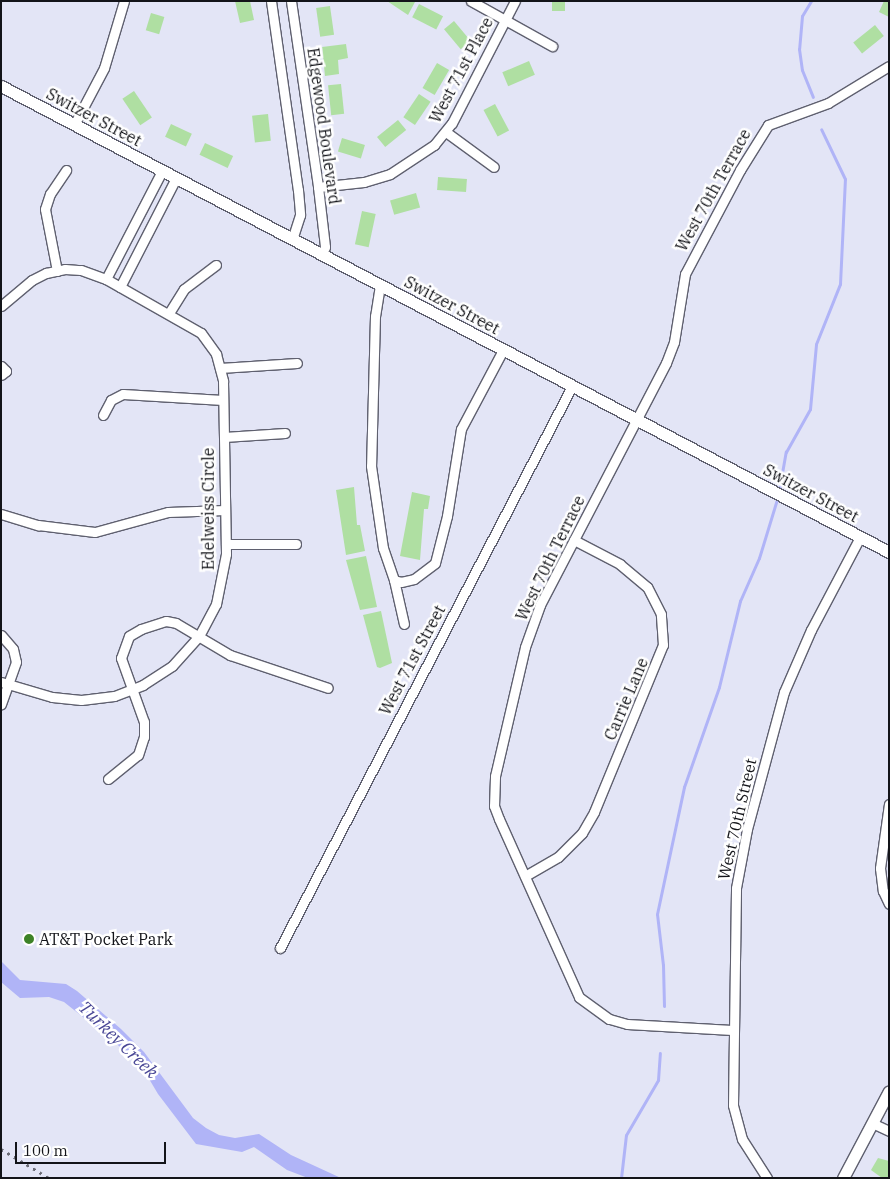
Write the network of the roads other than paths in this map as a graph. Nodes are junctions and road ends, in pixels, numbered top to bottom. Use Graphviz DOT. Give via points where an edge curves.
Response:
graph roads {
  1 [pos="124,1"];
  2 [pos="271,1"];
  3 [pos="291,1"];
  4 [pos="471,1"];
  5 [pos="515,1"];
  6 [pos="506,19"];
  7 [pos="552,46"];
  8 [pos="889,66"];
  9 [pos="1,86"];
  10 [pos="74,125"];
  11 [pos="446,132"];
  12 [pos="494,167"];
  13 [pos="66,170"];
  14 [pos="162,171"];
  15 [pos="176,178"];
  16 [pos="318,188"];
  17 [pos="292,239"];
  18 [pos="322,254"];
  19 [pos="216,265"];
  20 [pos="57,271"];
  21 [pos="106,280"];
  22 [pos="380,285"];
  23 [pos="120,287"];
  24 [pos="1,306"];
  25 [pos="169,313"];
  26 [pos="503,350"];
  27 [pos="297,363"];
  28 [pos="1,366"];
  29 [pos="220,368"];
  30 [pos="1,375"];
  31 [pos="572,386"];
  32 [pos="223,400"];
  33 [pos="102,415"];
  34 [pos="638,421"];
  35 [pos="285,433"];
  36 [pos="224,437"];
  37 [pos="225,510"];
  38 [pos="1,514"];
  39 [pos="860,537"];
  40 [pos="574,540"];
  41 [pos="226,544"];
  42 [pos="296,544"];
  43 [pos="889,552"];
  44 [pos="394,580"];
  45 [pos="404,624"];
  46 [pos="1,635"];
  47 [pos="199,636"];
  48 [pos="5,683"];
  49 [pos="328,688"];
  50 [pos="132,689"];
  51 [pos="1,704"];
  52 [pos="108,779"];
  53 [pos="889,804"];
  54 [pos="525,876"];
  55 [pos="889,904"];
  56 [pos="280,948"];
  57 [pos="732,1030"];
  58 [pos="889,1091"];
  59 [pos="872,1123"];
  60 [pos="889,1131"];
  61 [pos="767,1178"];
  62 [pos="843,1178"];
  1 -- 10 [label="street" via="104,68"];
  2 -- 17 [label="street" via="299,198 300,215"];
  3 -- 16 [label="street, Edgewood Boulevard"];
  4 -- 6 [label="street"];
  5 -- 6 [label="street, West 71st Place"];
  6 -- 7 [label="street"];
  6 -- 11 [label="street, West 71st Place"];
  8 -- 34 [label="street, West 70th Terrace" via="843,96 768,125 760,134 685,274 674,342"];
  9 -- 10 [label="street, Switzer Street"];
  10 -- 14 [label="street, Switzer Street"];
  11 -- 12 [label="street"];
  11 -- 16 [label="street, West 71st Place" via="414,162 390,174 364,182"];
  13 -- 20 [label="street" via="50,194 45,209"];
  14 -- 15 [label="street, Switzer Street"];
  14 -- 21 [label="street"];
  15 -- 17 [label="street, Switzer Street"];
  15 -- 23 [label="street"];
  16 -- 18 [label="street, Edgewood Boulevard" via="325,247"];
  17 -- 18 [label="street, Switzer Street"];
  18 -- 22 [label="street, Switzer Street"];
  19 -- 25 [label="street" via="184,289"];
  20 -- 21 [label="street, Edelweiss Circle" via="81,270"];
  20 -- 24 [label="street, Edelweiss Circle" via="32,280"];
  21 -- 23 [label="street, Edelweiss Circle"];
  22 -- 26 [label="street, Switzer Street"];
  22 -- 44 [label="street" via="374,316 371,466 383,548"];
  23 -- 25 [label="street, Edelweiss Circle"];
  25 -- 29 [label="street, Edelweiss Circle" via="202,333 216,354"];
  26 -- 31 [label="street, Switzer Street"];
  26 -- 44 [label="street" via="461,429 447,516 435,563 414,579"];
  27 -- 29 [label="street"];
  28 -- 30 [label="street" via="6,371"];
  29 -- 32 [label="street, Edelweiss Circle"];
  31 -- 34 [label="street, Switzer Street"];
  31 -- 56 [label="street, West 71st Street"];
  32 -- 33 [label="street" via="123,394 111,400"];
  32 -- 36 [label="street, Edelweiss Circle"];
  34 -- 39 [label="street, Switzer Street"];
  34 -- 40 [label="street, West 70th Terrace"];
  35 -- 36 [label="street, Edelweiss Circle"];
  36 -- 37 [label="street, Edelweiss Circle"];
  37 -- 38 [label="street" via="168,512 95,532 38,525"];
  37 -- 41 [label="street, Edelweiss Circle"];
  39 -- 43 [label="street, Switzer Street"];
  39 -- 57 [label="street, West 70th Street" via="795,664 747,830 736,888"];
  40 -- 54 [label="street, West 70th Terrace" via="533,624 495,776 494,806"];
  40 -- 54 [label="street, Carrie Lane" via="620,564 647,588 661,614 663,645 594,812 582,833 558,857"];
  41 -- 42 [label="street"];
  41 -- 47 [label="street, Edelweiss Circle" via="222,585"];
  44 -- 45 [label="street"];
  46 -- 48 [label="street" via="13,649 16,662"];
  47 -- 49 [label="street" via="230,655"];
  47 -- 50 [label="street, Edelweiss Circle" via="172,666"];
  47 -- 50 [label="street" via="176,622 166,621 129,636 120,658"];
  48 -- 50 [label="street, Edelweiss Circle" via="68,700 93,699"];
  48 -- 51 [label="street"];
  50 -- 52 [label="street" via="144,722 144,737 138,755"];
  53 -- 55 [label="street" via="880,868 882,891"];
  54 -- 57 [label="street, West 70th Terrace" via="570,980 579,997 592,1009 627,1024"];
  57 -- 61 [label="street, West 70th Street" via="735,1118 748,1150"];
  58 -- 59 [label="street"];
  59 -- 60 [label="street"];
  59 -- 62 [label="street"];
}
